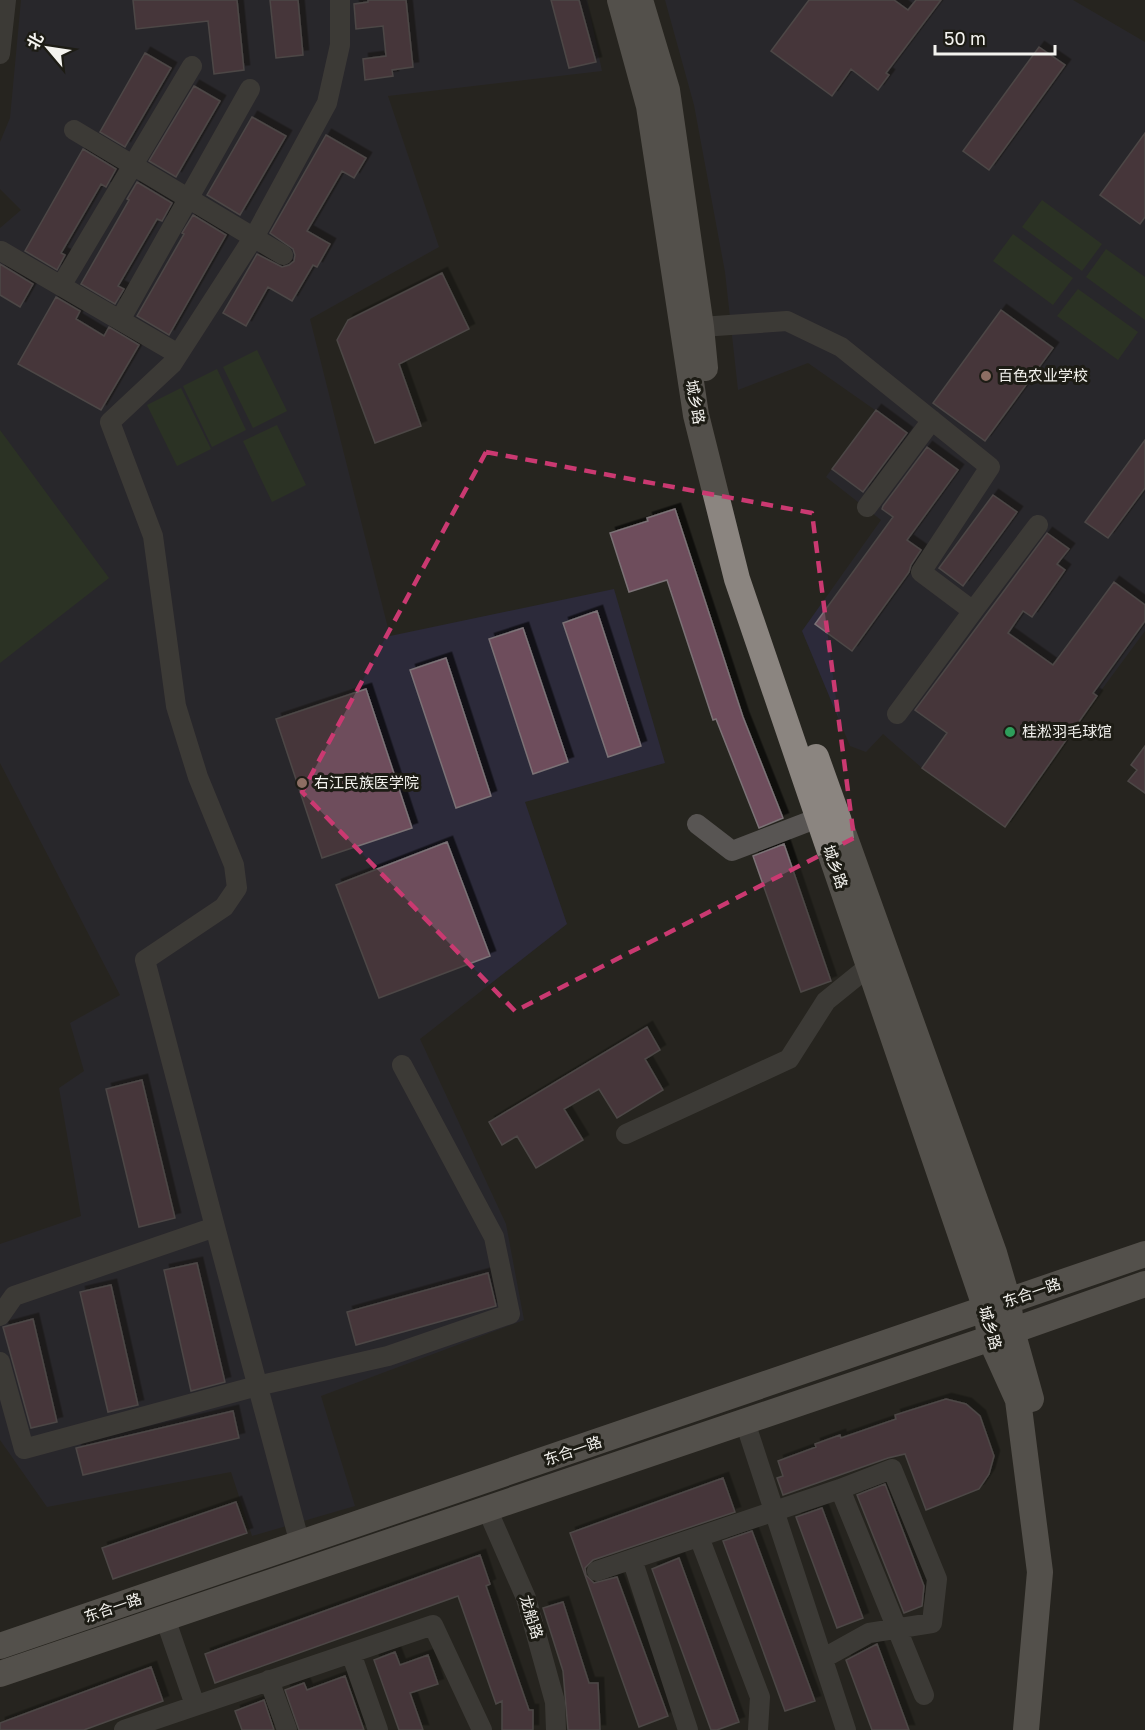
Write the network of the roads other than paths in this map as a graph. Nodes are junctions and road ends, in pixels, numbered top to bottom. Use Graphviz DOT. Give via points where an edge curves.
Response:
graph roads {
  1 [pos="6,0"];
  2 [pos="340,0"];
  3 [pos="620,0"];
  4 [pos="640,0"];
  5 [pos="0,54"];
  6 [pos="192,66"];
  7 [pos="250,88"];
  8 [pos="74,130"];
  9 [pos="133,165"];
  10 [pos="188,198"];
  11 [pos="253,237"];
  12 [pos="1,251"];
  13 [pos="283,255"];
  14 [pos="61,286"];
  15 [pos="120,320"];
  16 [pos="693,332"];
  17 [pos="178,354"];
  18 [pos="932,420"];
  19 [pos="867,507"];
  20 [pos="1038,525"];
  21 [pos="973,611"];
  22 [pos="897,714"];
  23 [pos="818,818"];
  24 [pos="697,824"];
  25 [pos="868,967"];
  26 [pos="402,1065"];
  27 [pos="626,1134"];
  28 [pos="214,1227"];
  29 [pos="1145,1254"];
  30 [pos="1145,1284"];
  31 [pos="997,1305"];
  32 [pos="0,1316"];
  33 [pos="1001,1335"];
  34 [pos="0,1362"];
  35 [pos="257,1386"];
  36 [pos="745,1422"];
  37 [pos="840,1489"];
  38 [pos="487,1509"];
  39 [pos="775,1511"];
  40 [pos="699,1536"];
  41 [pos="300,1544"];
  42 [pos="632,1559"];
  43 [pos="597,1571"];
  44 [pos="165,1618"];
  45 [pos="897,1629"];
  46 [pos="0,1646"];
  47 [pos="351,1653"];
  48 [pos="824,1658"];
  49 [pos="0,1674"];
  50 [pos="269,1680"];
  51 [pos="924,1695"];
  52 [pos="195,1705"];
  53 [pos="124,1730"];
  54 [pos="287,1730"];
  55 [pos="378,1730"];
  56 [pos="482,1730"];
  57 [pos="556,1730"];
  58 [pos="688,1730"];
  59 [pos="758,1730"];
  60 [pos="846,1730"];
  61 [pos="1026,1730"];
  62 [pos="1039,1730"];
  1 -- 5 [label="street"];
  2 -- 11 [label="street" via="340,45 327,103"];
  3 -- 16 [label="main road, 城乡路" via="649,106"];
  4 -- 16 [label="main road, 城乡路" via="667,90"];
  6 -- 9 [label="street"];
  7 -- 10 [label="street"];
  8 -- 9 [label="street"];
  9 -- 10 [label="street"];
  9 -- 14 [label="street"];
  10 -- 11 [label="street"];
  10 -- 15 [label="street"];
  11 -- 13 [label="street"];
  11 -- 17 [label="street"];
  12 -- 14 [label="street"];
  14 -- 15 [label="street"];
  15 -- 17 [label="street"];
  16 -- 18 [label="street" via="787,321 841,347"];
  16 -- 23 [label="main road, 城乡路" via="696,416 737,579"];
  16 -- 31 [label="main road, 城乡路" via="750,576 990,1242"];
  17 -- 28 [label="street" via="110,422 153,536 176,706 198,777 234,865 237,888 224,907 145,960"];
  18 -- 19 [label="street"];
  18 -- 21 [label="street" via="990,467 921,572"];
  20 -- 21 [label="street"];
  21 -- 22 [label="street"];
  23 -- 24 [label="street" via="732,851"];
  23 -- 25 [label="main road, 城乡路"];
  25 -- 27 [label="street" via="826,1001 789,1059"];
  25 -- 31 [label="main road, 城乡路"];
  26 -- 35 [label="street" via="494,1238 510,1314 388,1356"];
  28 -- 32 [label="street" via="14,1296"];
  28 -- 35 [label="street"];
  29 -- 31 [label="main road, 东合一路"];
  30 -- 33 [label="main road, 东合一路"];
  31 -- 33 [label="main road, 城乡路"];
  31 -- 41 [label="main road, 东合一路"];
  33 -- 36 [label="main road, 东合一路"];
  33 -- 61 [label="main road, 城乡路" via="1018,1400 1040,1572"];
  33 -- 62 [label="main road, 城乡路" via="1031,1397 1053,1572"];
  34 -- 35 [label="street" via="24,1449"];
  35 -- 41 [label="street"];
  36 -- 38 [label="main road, 东合一路"];
  36 -- 39 [label="street"];
  37 -- 39 [label="street"];
  37 -- 45 [label="street"];
  37 -- 45 [label="street" via="892,1469 928,1557 936,1579 932,1623"];
  38 -- 44 [label="main road, 东合一路"];
  38 -- 57 [label="street, 龙船路" via="526,1598 555,1702"];
  39 -- 40 [label="street"];
  39 -- 48 [label="street"];
  40 -- 42 [label="street"];
  40 -- 59 [label="street" via="760,1697"];
  41 -- 46 [label="main road, 东合一路"];
  42 -- 43 [label="street"];
  42 -- 58 [label="street"];
  44 -- 49 [label="main road, 东合一路"];
  44 -- 52 [label="street"];
  45 -- 48 [label="street" via="868,1634"];
  45 -- 51 [label="street"];
  47 -- 50 [label="street"];
  47 -- 55 [label="street"];
  47 -- 56 [label="street" via="434,1625"];
  48 -- 60 [label="street"];
  50 -- 52 [label="street"];
  50 -- 54 [label="street"];
  52 -- 53 [label="street"];
}
